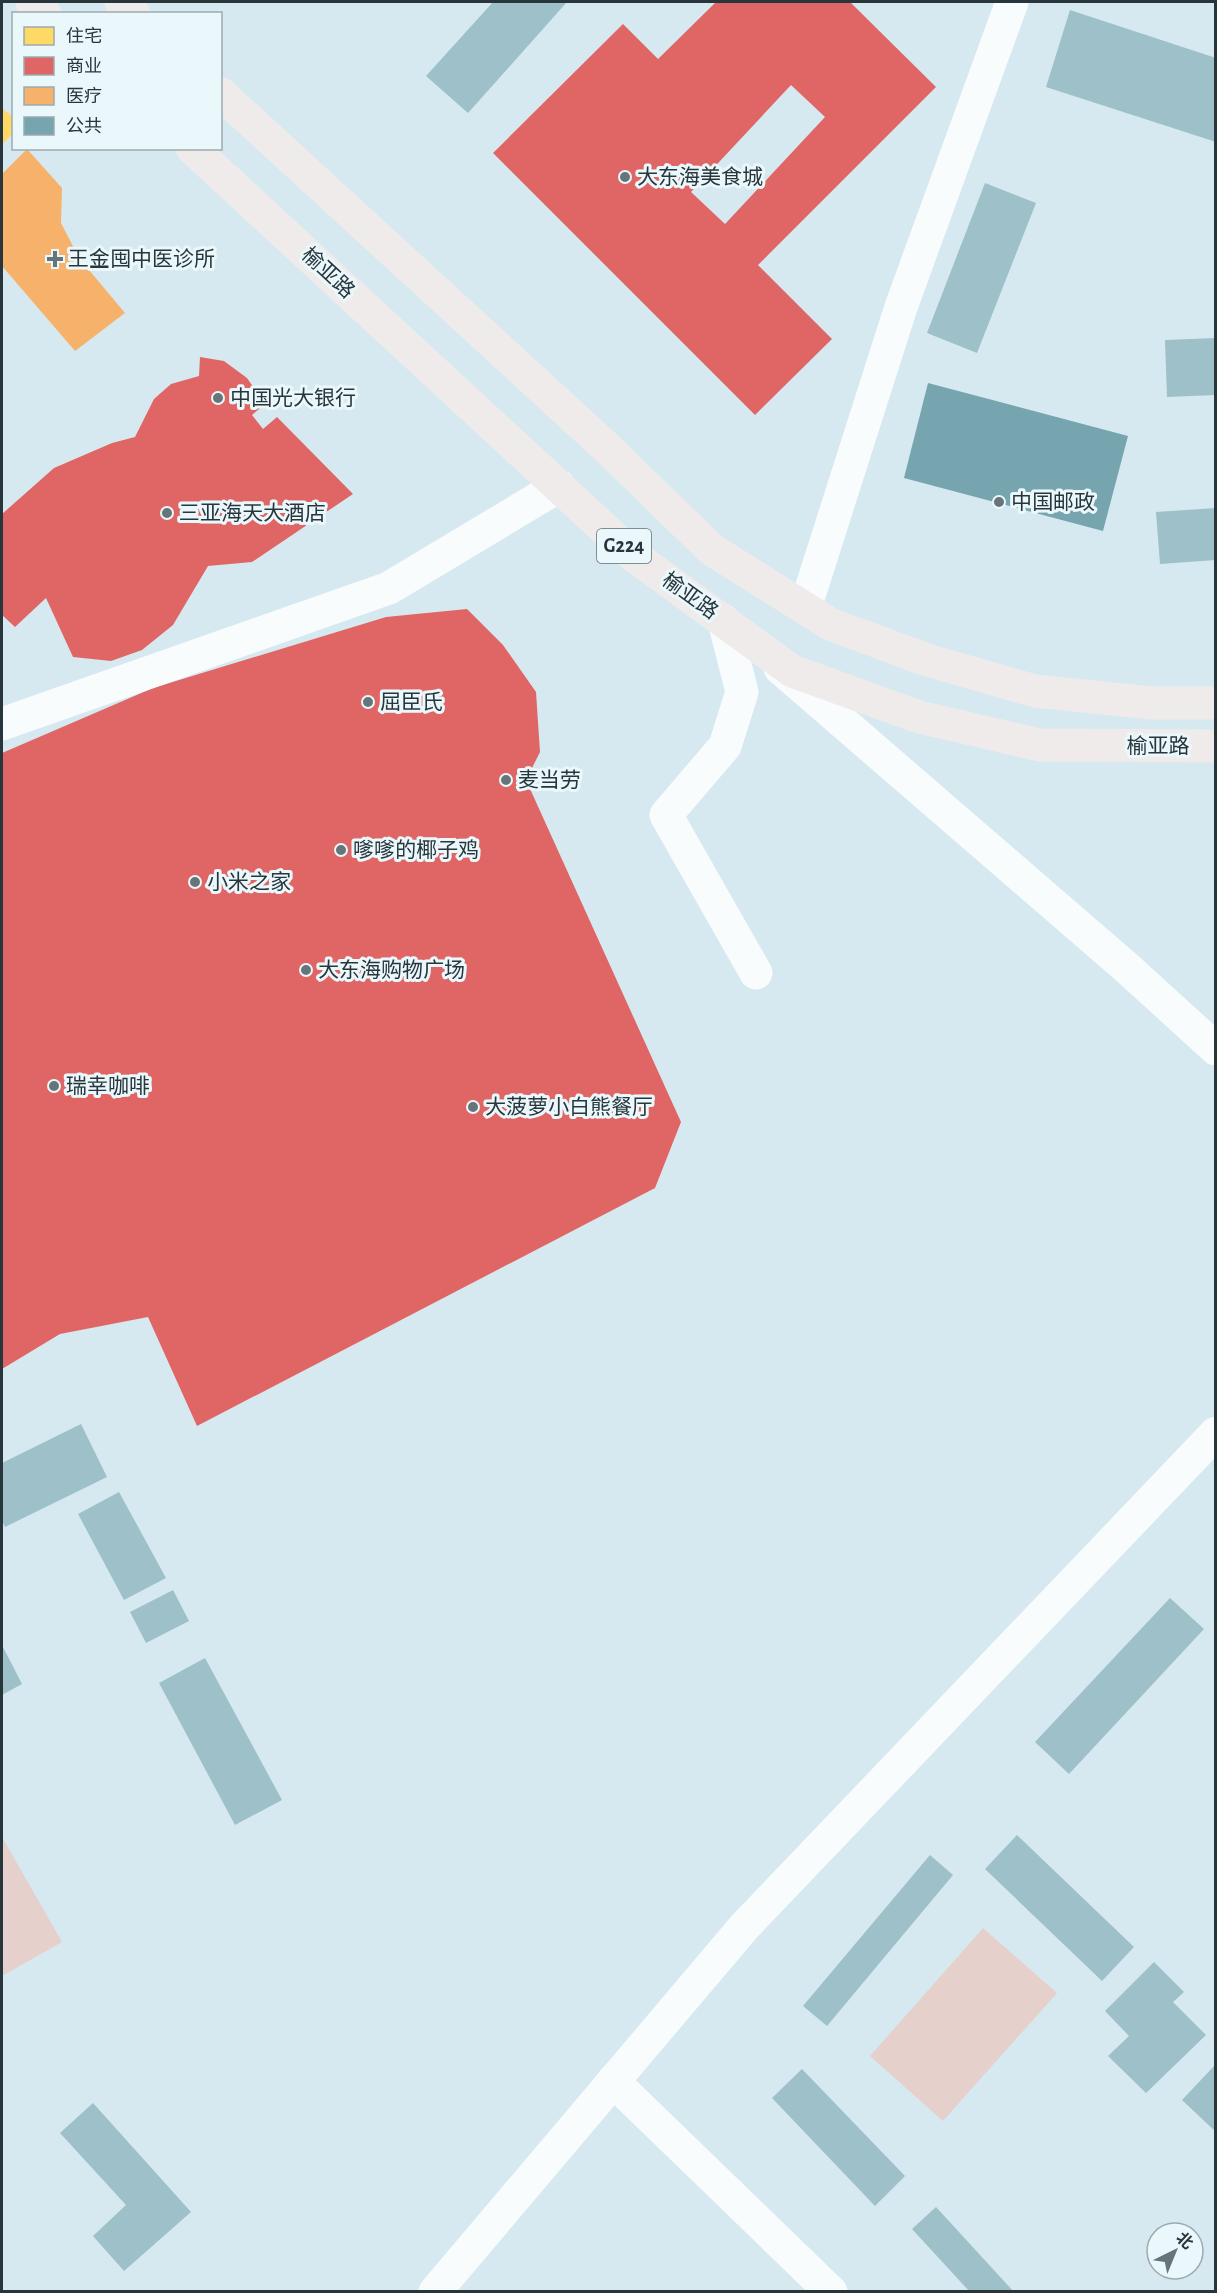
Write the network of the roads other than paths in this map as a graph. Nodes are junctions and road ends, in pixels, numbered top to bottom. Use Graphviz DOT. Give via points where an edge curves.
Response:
graph roads {
  1 [pos="1012,2"];
  2 [pos="222,95"];
  3 [pos="194,150"];
  4 [pos="559,486"];
  5 [pos="805,608"];
  6 [pos="732,627"];
  7 [pos="1215,703"];
  8 [pos="2,724"];
  9 [pos="1215,746"];
  10 [pos="756,973"];
  11 [pos="1215,1050"];
  12 [pos="1215,1433"];
  13 [pos="613,2081"];
  14 [pos="435,2292"];
  15 [pos="831,2292"];
  1 -- 5 [label="lane" via="901,307"];
  2 -- 5 [label="highway, 榆亚路 / G224" via="606,447 711,549"];
  3 -- 4 [label="highway, 榆亚路 / G224"];
  4 -- 6 [label="highway, 榆亚路 / G224" via="633,556"];
  4 -- 8 [label="lane" via="389,588"];
  5 -- 7 [label="highway, 榆亚路 / G224" via="830,624 927,660 1035,691 1152,703"];
  6 -- 9 [label="highway, 榆亚路 / G224" via="792,671 919,717 1040,745"];
  6 -- 10 [label="lane" via="742,692 725,746 666,814"];
  6 -- 11 [label="lane" via="1127,968"];
  12 -- 13 [label="lane" via="744,1926"];
  13 -- 14 [label="lane"];
  13 -- 15 [label="lane"];
}
